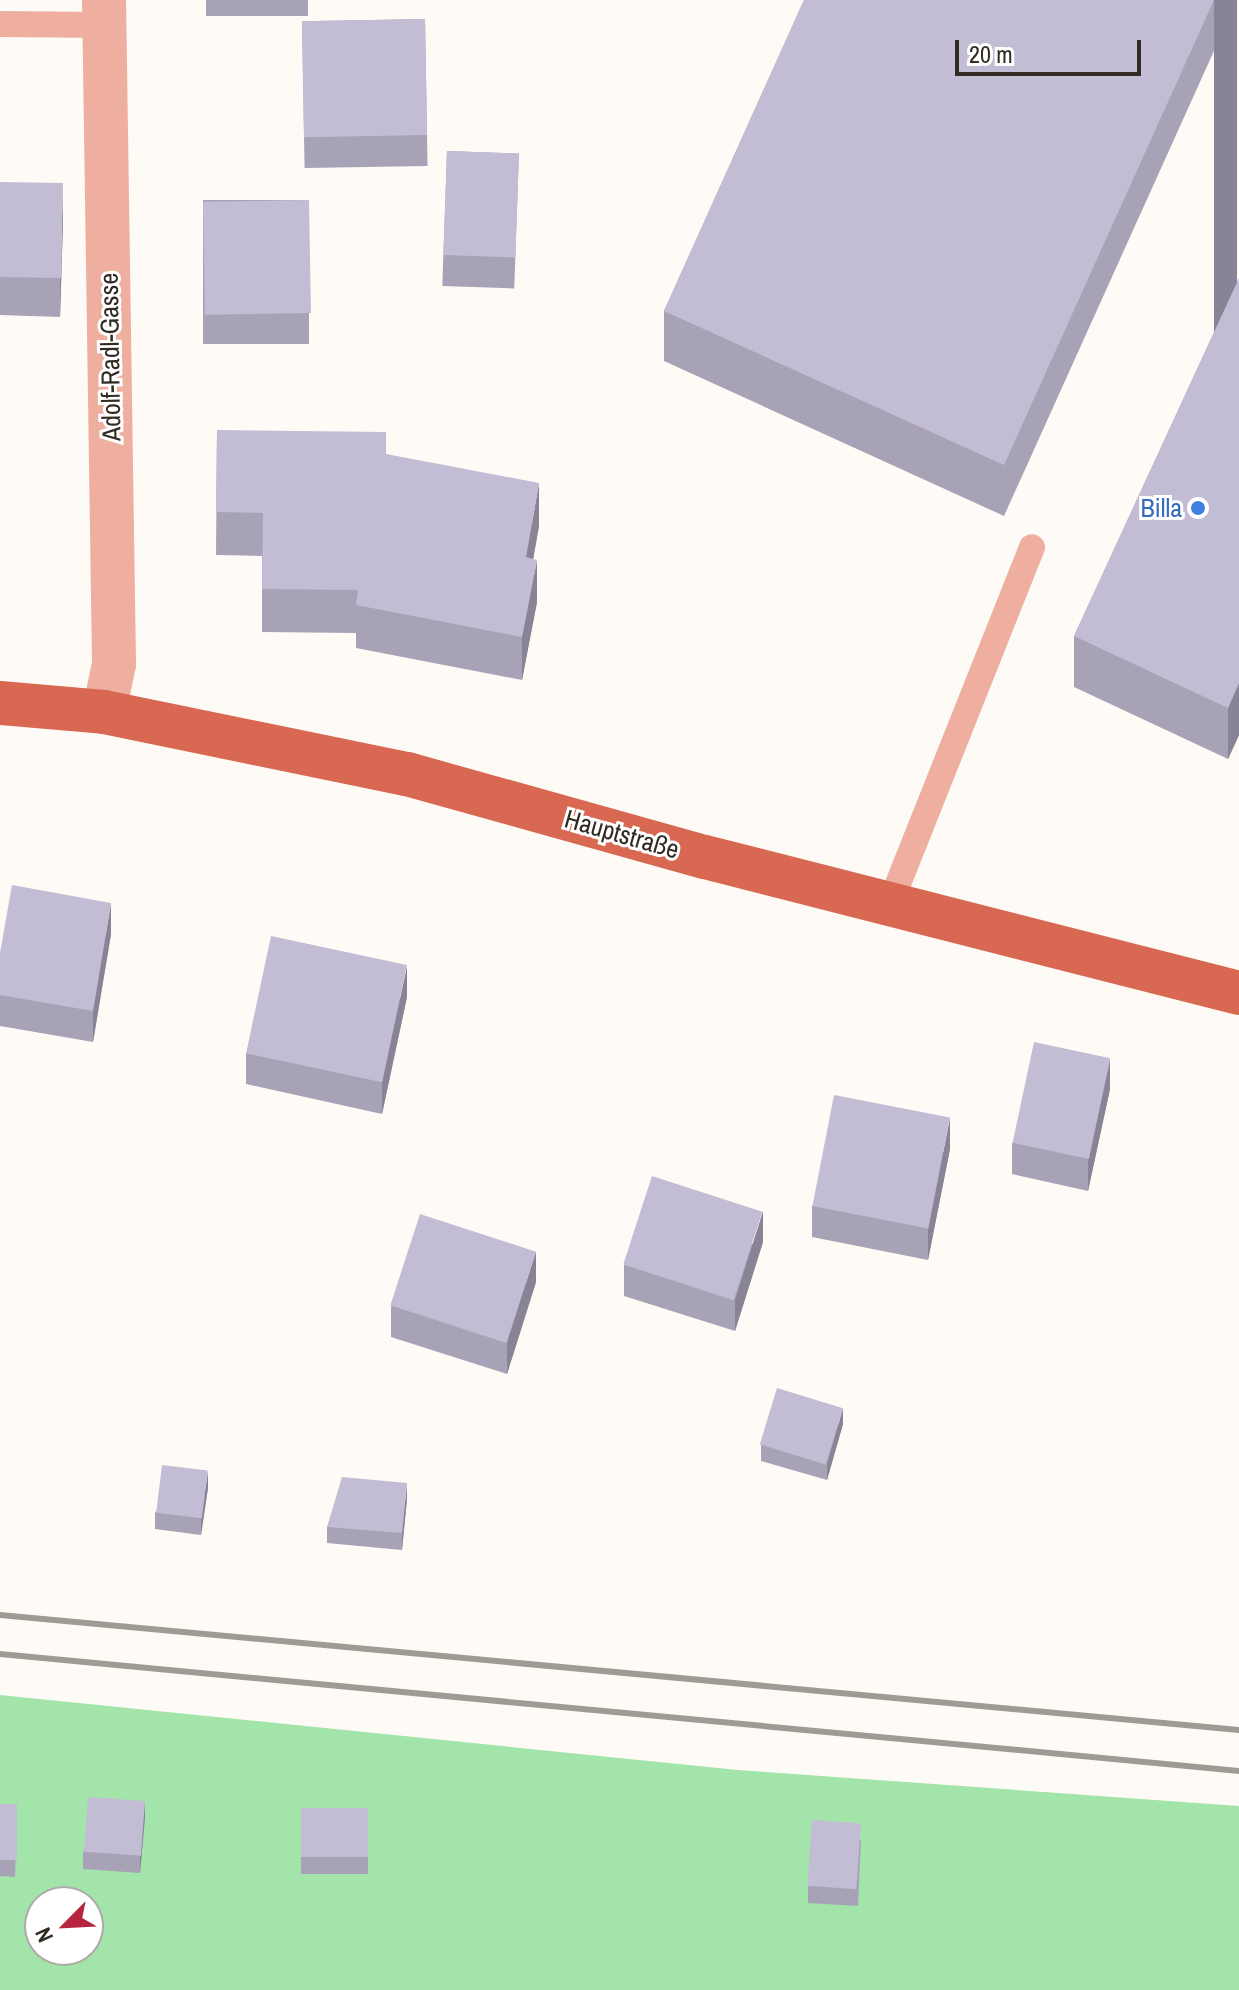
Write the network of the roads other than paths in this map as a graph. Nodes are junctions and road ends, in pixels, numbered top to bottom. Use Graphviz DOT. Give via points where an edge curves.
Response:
graph roads {
  1 [pos="104,12"];
  2 [pos="0,24"];
  3 [pos="1032,547"];
  4 [pos="0,703"];
  5 [pos="104,712"];
  6 [pos="890,904"];
  7 [pos="1239,993"];
  1 -- 2 [label="lane"];
  1 -- 5 [label="street, Adolf-Radl-Gasse" via="114,664"];
  3 -- 6 [label="lane"];
  4 -- 5 [label="main road, Hauptstraße"];
  5 -- 6 [label="main road, Hauptstraße" via="407,774"];
  6 -- 7 [label="main road, Hauptstraße"];
}
